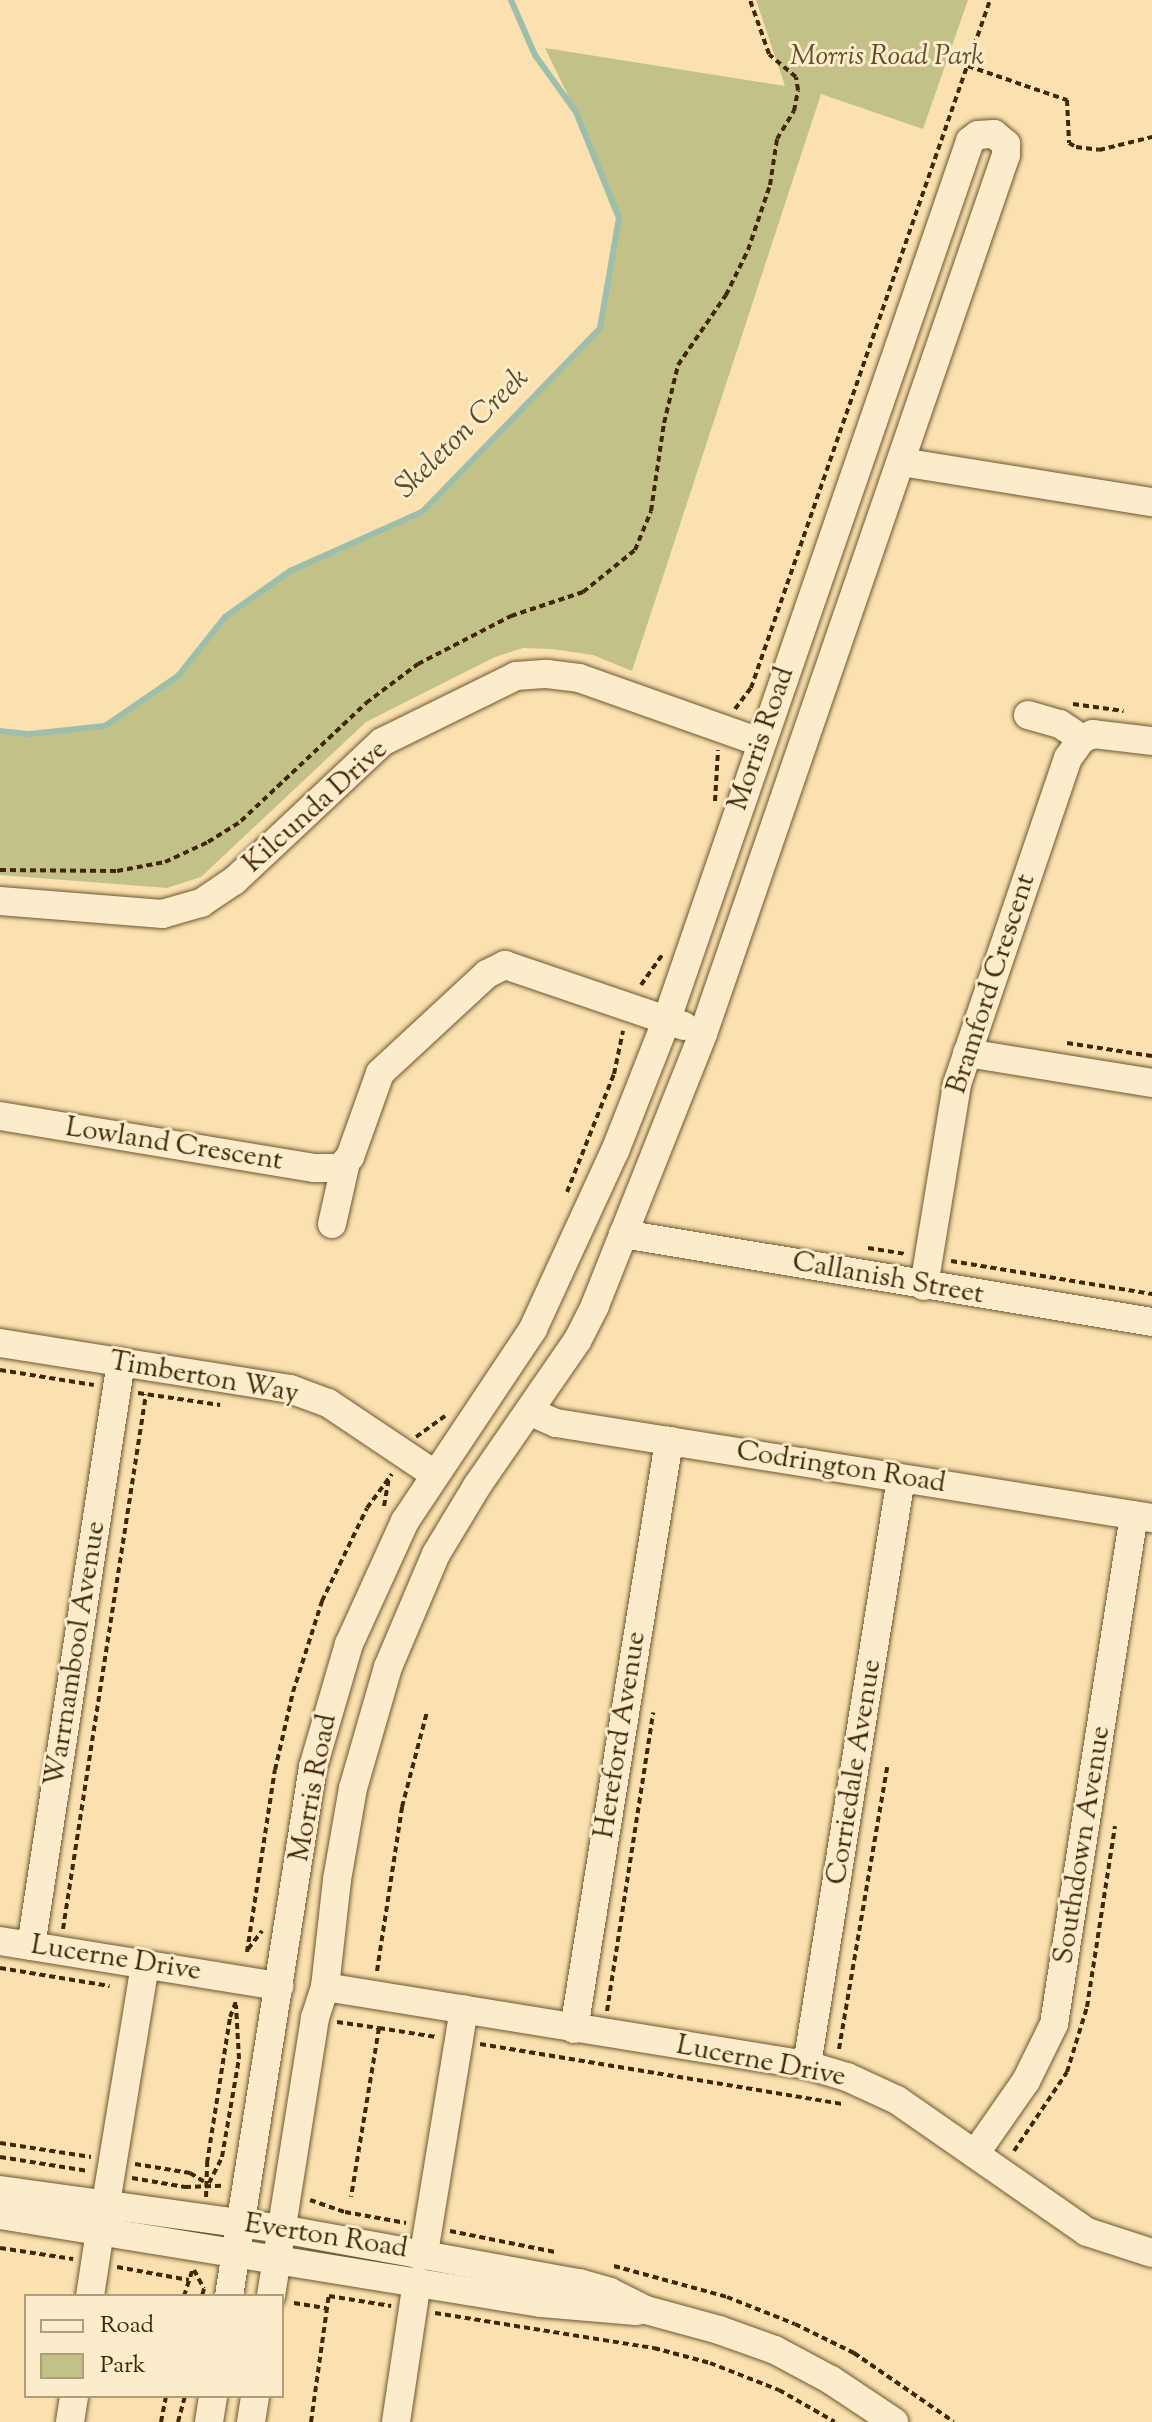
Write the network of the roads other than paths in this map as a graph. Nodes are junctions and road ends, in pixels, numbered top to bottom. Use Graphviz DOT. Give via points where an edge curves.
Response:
graph roads {
  1 [pos="901,462"];
  2 [pos="1148,502"];
  3 [pos="1028,715"];
  4 [pos="1082,739"];
  5 [pos="1152,741"];
  6 [pos="760,742"];
  7 [pos="0,901"];
  8 [pos="667,1019"];
  9 [pos="703,1034"];
  10 [pos="967,1053"];
  11 [pos="1152,1083"];
  12 [pos="0,1116"];
  13 [pos="346,1162"];
  14 [pos="332,1224"];
  15 [pos="623,1234"];
  16 [pos="924,1286"];
  17 [pos="1152,1322"];
  18 [pos="533,1329"];
  19 [pos="577,1341"];
  20 [pos="0,1343"];
  21 [pos="121,1362"];
  22 [pos="531,1412"];
  23 [pos="669,1441"];
  24 [pos="434,1474"];
  25 [pos="901,1478"];
  26 [pos="1143,1516"];
  27 [pos="0,1941"];
  28 [pos="31,1946"];
  29 [pos="145,1964"];
  30 [pos="279,1986"];
  31 [pos="325,1987"];
  32 [pos="464,2009"];
  33 [pos="574,2029"];
  34 [pos="807,2065"];
  35 [pos="975,2154"];
  36 [pos="0,2190"];
  37 [pos="106,2203"];
  38 [pos="0,2215"];
  39 [pos="241,2222"];
  40 [pos="281,2229"];
  41 [pos="100,2231"];
  42 [pos="237,2251"];
  43 [pos="424,2253"];
  44 [pos="1152,2253"];
  45 [pos="277,2257"];
  46 [pos="417,2281"];
  47 [pos="90,2294"];
  48 [pos="229,2294"];
  49 [pos="271,2294"];
  50 [pos="646,2310"];
  51 [pos="74,2398"];
  52 [pos="213,2398"];
  53 [pos="255,2398"];
  54 [pos="70,2422"];
  55 [pos="209,2422"];
  56 [pos="251,2422"];
  57 [pos="396,2422"];
  58 [pos="894,2422"];
  1 -- 2 [label="street"];
  1 -- 6 [label="street, Morris Road" via="1006,155 1006,144 994,134 970,141"];
  1 -- 9 [label="street, Morris Road"];
  3 -- 4 [label="street" via="1060,724"];
  4 -- 5 [label="street" via="1105,734"];
  4 -- 10 [label="street, Bramford Crescent" via="1068,758"];
  6 -- 7 [label="street, Kilcunda Drive" via="579,678 516,676 382,742 234,881 201,903 162,914"];
  6 -- 8 [label="street, Morris Road"];
  8 -- 9 [label="street"];
  8 -- 13 [label="street" via="505,965 487,974 380,1073"];
  8 -- 18 [label="street, Morris Road" via="615,1151"];
  9 -- 15 [label="street, Morris Road"];
  10 -- 11 [label="street"];
  10 -- 16 [label="street, Bramford Crescent" via="954,1097"];
  12 -- 13 [label="street, Lowland Crescent" via="315,1168 340,1168"];
  13 -- 14 [label="street"];
  15 -- 16 [label="street, Callanish Street"];
  15 -- 19 [label="street, Morris Road"];
  16 -- 17 [label="street, Callanish Street"];
  18 -- 19 [label="street"];
  18 -- 24 [label="street, Morris Road"];
  19 -- 22 [label="street, Morris Road"];
  20 -- 21 [label="street, Timberton Way"];
  21 -- 24 [label="street, Timberton Way" via="290,1389 328,1403"];
  21 -- 28 [label="street, Warrnambool Avenue"];
  22 -- 23 [label="street, Codrington Road" via="556,1423"];
  22 -- 31 [label="street, Morris Road" via="436,1554 388,1667 353,1788"];
  23 -- 25 [label="street, Codrington Road"];
  23 -- 33 [label="street, Hereford Avenue"];
  24 -- 30 [label="street, Morris Road" via="378,1577 333,1695 313,1767"];
  25 -- 26 [label="street, Codrington Road"];
  25 -- 34 [label="street, Corriedale Avenue"];
  26 -- 35 [label="street, Southdown Avenue" via="1054,2024 1026,2081"];
  27 -- 28 [label="street, Lucerne Drive"];
  28 -- 29 [label="street, Lucerne Drive"];
  29 -- 30 [label="street, Lucerne Drive"];
  29 -- 37 [label="street"];
  30 -- 39 [label="street, Morris Road"];
  31 -- 32 [label="street, Lucerne Drive"];
  31 -- 40 [label="street, Morris Road" via="315,2018"];
  32 -- 33 [label="street, Lucerne Drive"];
  32 -- 43 [label="street"];
  33 -- 34 [label="street, Lucerne Drive"];
  34 -- 35 [label="street, Lucerne Drive" via="873,2086"];
  35 -- 44 [label="street, Lucerne Drive" via="1087,2232"];
  36 -- 37 [label="street, Everton Road"];
  37 -- 39 [label="street, Everton Road"];
  38 -- 41 [label="street, Everton Road"];
  39 -- 40 [label="street, Everton Road"];
  39 -- 42 [label="street, Morris Road"];
  40 -- 43 [label="street, Everton Road"];
  40 -- 45 [label="street, Morris Road"];
  41 -- 42 [label="street, Everton Road"];
  41 -- 47 [label="street"];
  42 -- 45 [label="street, Everton Road"];
  42 -- 48 [label="street, Morris Road"];
  43 -- 50 [label="street, Everton Road" via="579,2283"];
  45 -- 46 [label="street, Everton Road"];
  45 -- 49 [label="street, Morris Road"];
  46 -- 50 [label="street, Everton Road" via="563,2306"];
  46 -- 57 [label="street"];
  50 -- 58 [label="street, Everton Road" via="775,2350"];
  51 -- 54 [label="street"];
  52 -- 55 [label="street"];
  53 -- 56 [label="street"];
}
